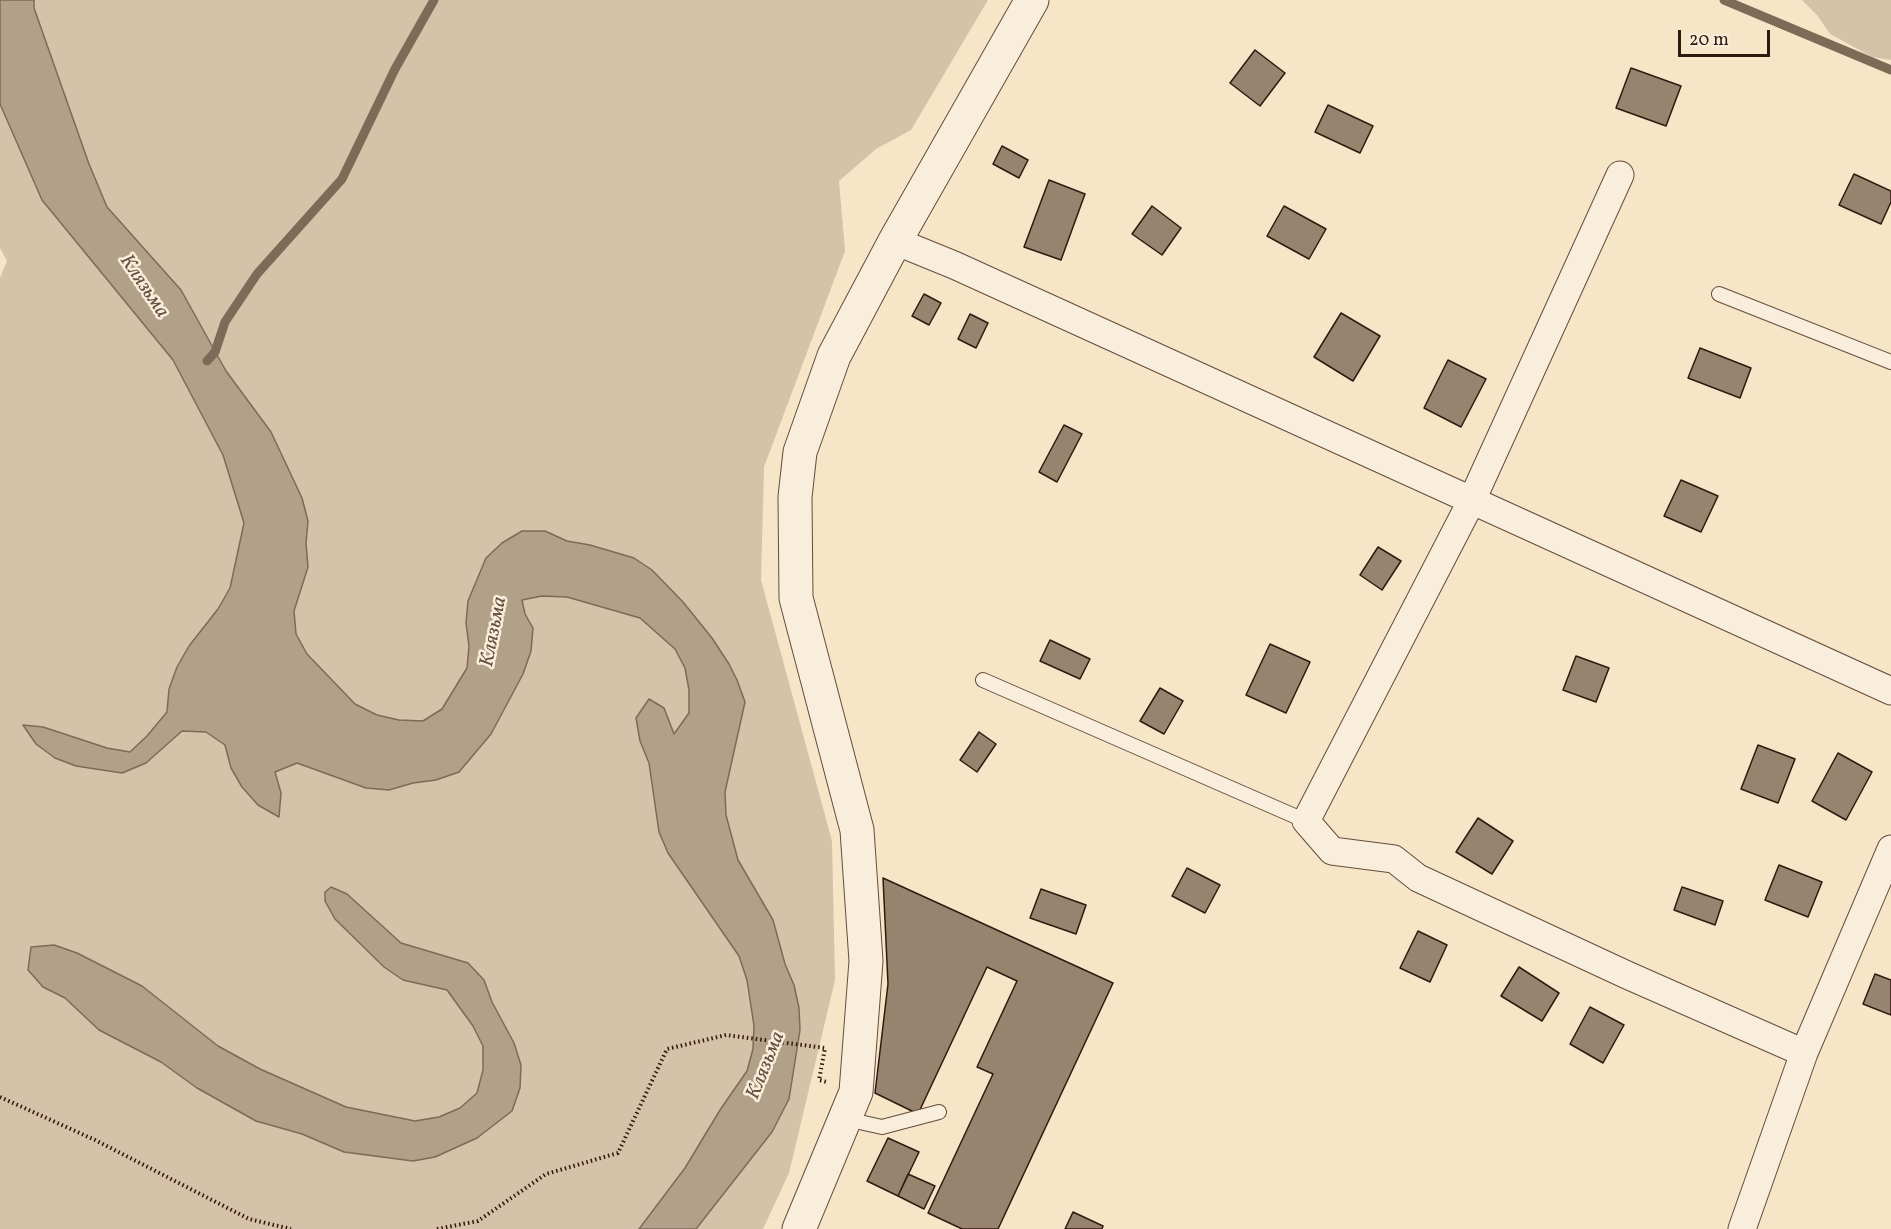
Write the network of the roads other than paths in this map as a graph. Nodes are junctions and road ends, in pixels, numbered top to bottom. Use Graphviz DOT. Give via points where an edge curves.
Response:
graph roads {
  1 [pos="1032,0"];
  2 [pos="1620,175"];
  3 [pos="895,241"];
  4 [pos="1719,294"];
  5 [pos="1891,362"];
  6 [pos="1472,500"];
  7 [pos="983,680"];
  8 [pos="1891,691"];
  9 [pos="1306,821"];
  10 [pos="1891,849"];
  11 [pos="1804,1053"];
  12 [pos="939,1112"];
  13 [pos="843,1118"];
  14 [pos="799,1229"];
  15 [pos="1742,1229"];
  1 -- 3 [label="street"];
  2 -- 6 [label="street"];
  3 -- 6 [label="street"];
  3 -- 13 [label="street" via="834,356 800,452 795,497 796,598 857,830 866,961 856,1092"];
  4 -- 5 [label="lane"];
  6 -- 8 [label="street"];
  6 -- 9 [label="street"];
  7 -- 9 [label="lane"];
  9 -- 11 [label="street" via="1332,851 1394,859 1418,878"];
  10 -- 11 [label="street"];
  11 -- 15 [label="street"];
  12 -- 13 [label="lane" via="882,1127"];
  13 -- 14 [label="street"];
}
